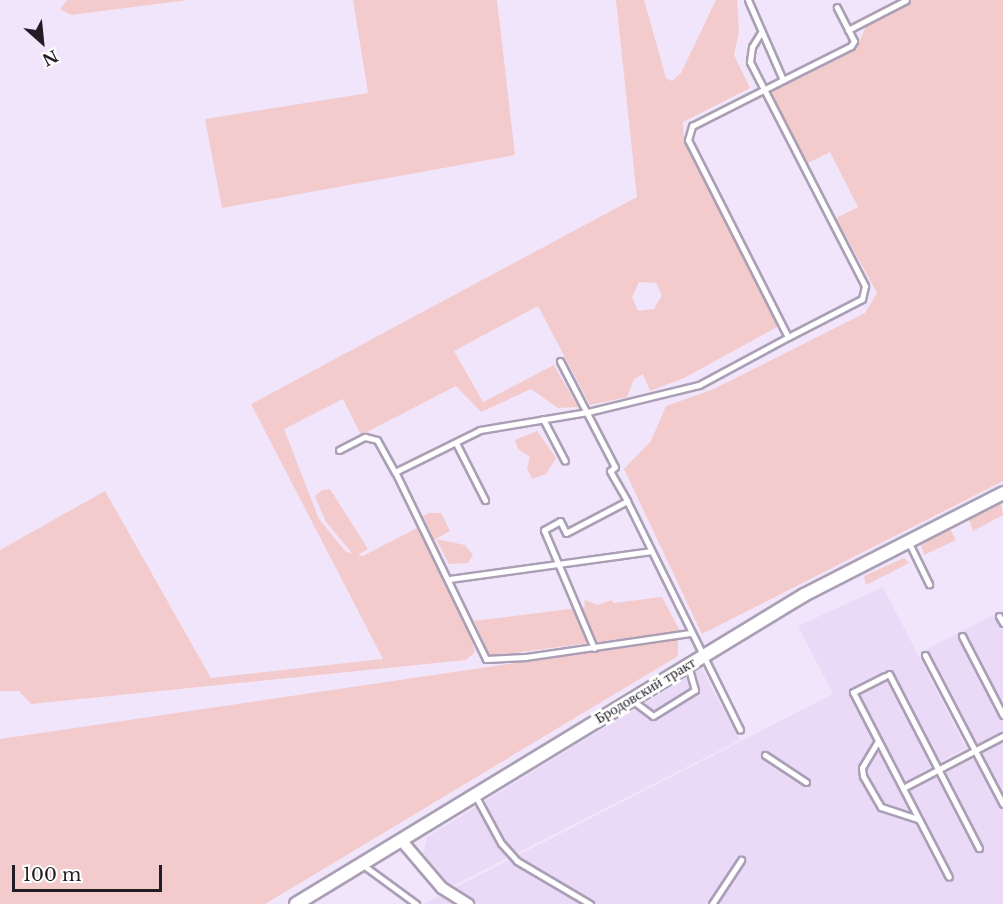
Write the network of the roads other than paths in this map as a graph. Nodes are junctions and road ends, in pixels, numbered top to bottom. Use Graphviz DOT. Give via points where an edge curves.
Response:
graph roads {
  1 [pos="748,0"];
  2 [pos="906,0"];
  3 [pos="837,8"];
  4 [pos="848,30"];
  5 [pos="760,34"];
  6 [pos="783,80"];
  7 [pos="764,89"];
  8 [pos="788,337"];
  9 [pos="560,361"];
  10 [pos="588,412"];
  11 [pos="543,419"];
  12 [pos="456,443"];
  13 [pos="339,450"];
  14 [pos="565,461"];
  15 [pos="395,472"];
  16 [pos="1002,497"];
  17 [pos="485,500"];
  18 [pos="627,501"];
  19 [pos="908,541"];
  20 [pos="651,551"];
  21 [pos="560,565"];
  22 [pos="450,579"];
  23 [pos="929,584"];
  24 [pos="999,616"];
  25 [pos="1003,623"];
  26 [pos="690,633"];
  27 [pos="962,636"];
  28 [pos="594,648"];
  29 [pos="925,655"];
  30 [pos="701,657"];
  31 [pos="688,665"];
  32 [pos="630,699"];
  33 [pos="1003,714"];
  34 [pos="740,730"];
  35 [pos="1003,736"];
  36 [pos="878,741"];
  37 [pos="975,750"];
  38 [pos="765,755"];
  39 [pos="938,770"];
  40 [pos="806,782"];
  41 [pos="903,788"];
  42 [pos="474,794"];
  43 [pos="1003,804"];
  44 [pos="919,819"];
  45 [pos="400,840"];
  46 [pos="979,848"];
  47 [pos="741,860"];
  48 [pos="361,864"];
  49 [pos="949,877"];
  50 [pos="296,904"];
  51 [pos="416,904"];
  52 [pos="468,904"];
  53 [pos="590,904"];
  54 [pos="712,904"];
  1 -- 5 [label="lane"];
  2 -- 4 [label="lane"];
  3 -- 4 [label="lane"];
  4 -- 6 [label="lane" via="854,41 851,46"];
  5 -- 6 [label="lane"];
  5 -- 7 [label="lane" via="752,47 750,62"];
  6 -- 7 [label="lane"];
  7 -- 8 [label="lane" via="692,126 688,140"];
  7 -- 8 [label="lane" via="865,286 862,299"];
  8 -- 10 [label="lane" via="699,385"];
  9 -- 10 [label="lane"];
  10 -- 11 [label="lane"];
  10 -- 18 [label="lane" via="615,467 610,471"];
  11 -- 12 [label="lane" via="480,430"];
  11 -- 14 [label="lane"];
  12 -- 15 [label="lane"];
  12 -- 17 [label="lane"];
  13 -- 15 [label="lane" via="365,437 377,440"];
  15 -- 22 [label="lane"];
  16 -- 19 [label="street, Бродовский тракт"];
  18 -- 20 [label="lane"];
  18 -- 21 [label="lane" via="566,533 560,521 544,530"];
  19 -- 23 [label="lane"];
  19 -- 30 [label="street, Бродовский тракт" via="804,595"];
  20 -- 21 [label="lane"];
  20 -- 26 [label="lane"];
  21 -- 22 [label="lane"];
  21 -- 28 [label="lane"];
  22 -- 28 [label="lane" via="486,659"];
  24 -- 25 [label="lane"];
  26 -- 28 [label="lane"];
  26 -- 30 [label="lane"];
  27 -- 33 [label="lane"];
  29 -- 37 [label="lane"];
  30 -- 31 [label="street, Бродовский тракт"];
  30 -- 34 [label="lane"];
  31 -- 32 [label="street, Бродовский тракт"];
  31 -- 32 [label="lane" via="695,690 653,716"];
  32 -- 42 [label="street, Бродовский тракт"];
  35 -- 37 [label="lane"];
  36 -- 39 [label="lane" via="853,692 887,675"];
  36 -- 41 [label="lane"];
  36 -- 44 [label="lane" via="861,772 877,803"];
  37 -- 39 [label="lane"];
  37 -- 43 [label="lane"];
  38 -- 40 [label="lane"];
  39 -- 41 [label="lane"];
  39 -- 46 [label="lane"];
  41 -- 44 [label="lane"];
  42 -- 45 [label="street, Бродовский тракт"];
  42 -- 53 [label="lane" via="501,843 517,861"];
  44 -- 49 [label="lane"];
  45 -- 48 [label="street, Бродовский тракт"];
  45 -- 52 [label="street" via="442,888"];
  47 -- 54 [label="lane"];
  48 -- 50 [label="street, Бродовский тракт"];
  48 -- 51 [label="lane"];
}
